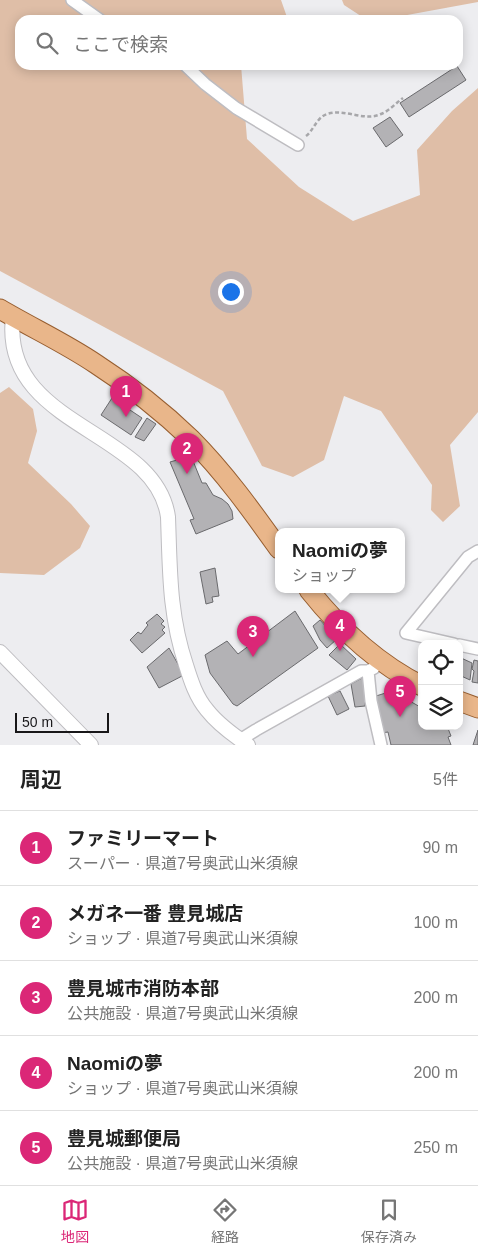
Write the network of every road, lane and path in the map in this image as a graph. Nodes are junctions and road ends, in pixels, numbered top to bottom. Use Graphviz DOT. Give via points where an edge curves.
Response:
graph roads {
  1 [pos="72,0"];
  2 [pos="93,15"];
  3 [pos="190,70"];
  4 [pos="403,98"];
  5 [pos="298,144"];
  6 [pos="6,313"];
  7 [pos="275,543"];
  8 [pos="478,551"];
  9 [pos="312,593"];
  10 [pos="437,640"];
  11 [pos="463,646"];
  12 [pos="478,649"];
  13 [pos="0,652"];
  14 [pos="375,667"];
  15 [pos="420,685"];
  16 [pos="463,702"];
  17 [pos="478,708"];
  18 [pos="244,742"];
  19 [pos="91,745"];
  20 [pos="381,745"];
  1 -- 2 [label="street"];
  3 -- 5 [label="street" via="236,108"];
  4 -- 5 [label="path" via="382,114 374,116 326,114"];
  6 -- 7 [label="main road" via="95,363 164,415 218,469"];
  6 -- 18 [label="street" via="11,342 21,370 31,385 61,413 145,472 160,491 168,517 174,618 194,689 208,711"];
  8 -- 10 [label="street" via="468,557 406,633"];
  9 -- 14 [label="main road"];
  11 -- 12 [label="street"];
  13 -- 19 [label="street"];
  14 -- 15 [label="main road"];
  14 -- 18 [label="street" via="361,671 256,730"];
  14 -- 20 [label="street" via="371,701"];
  16 -- 17 [label="main road"];
}
